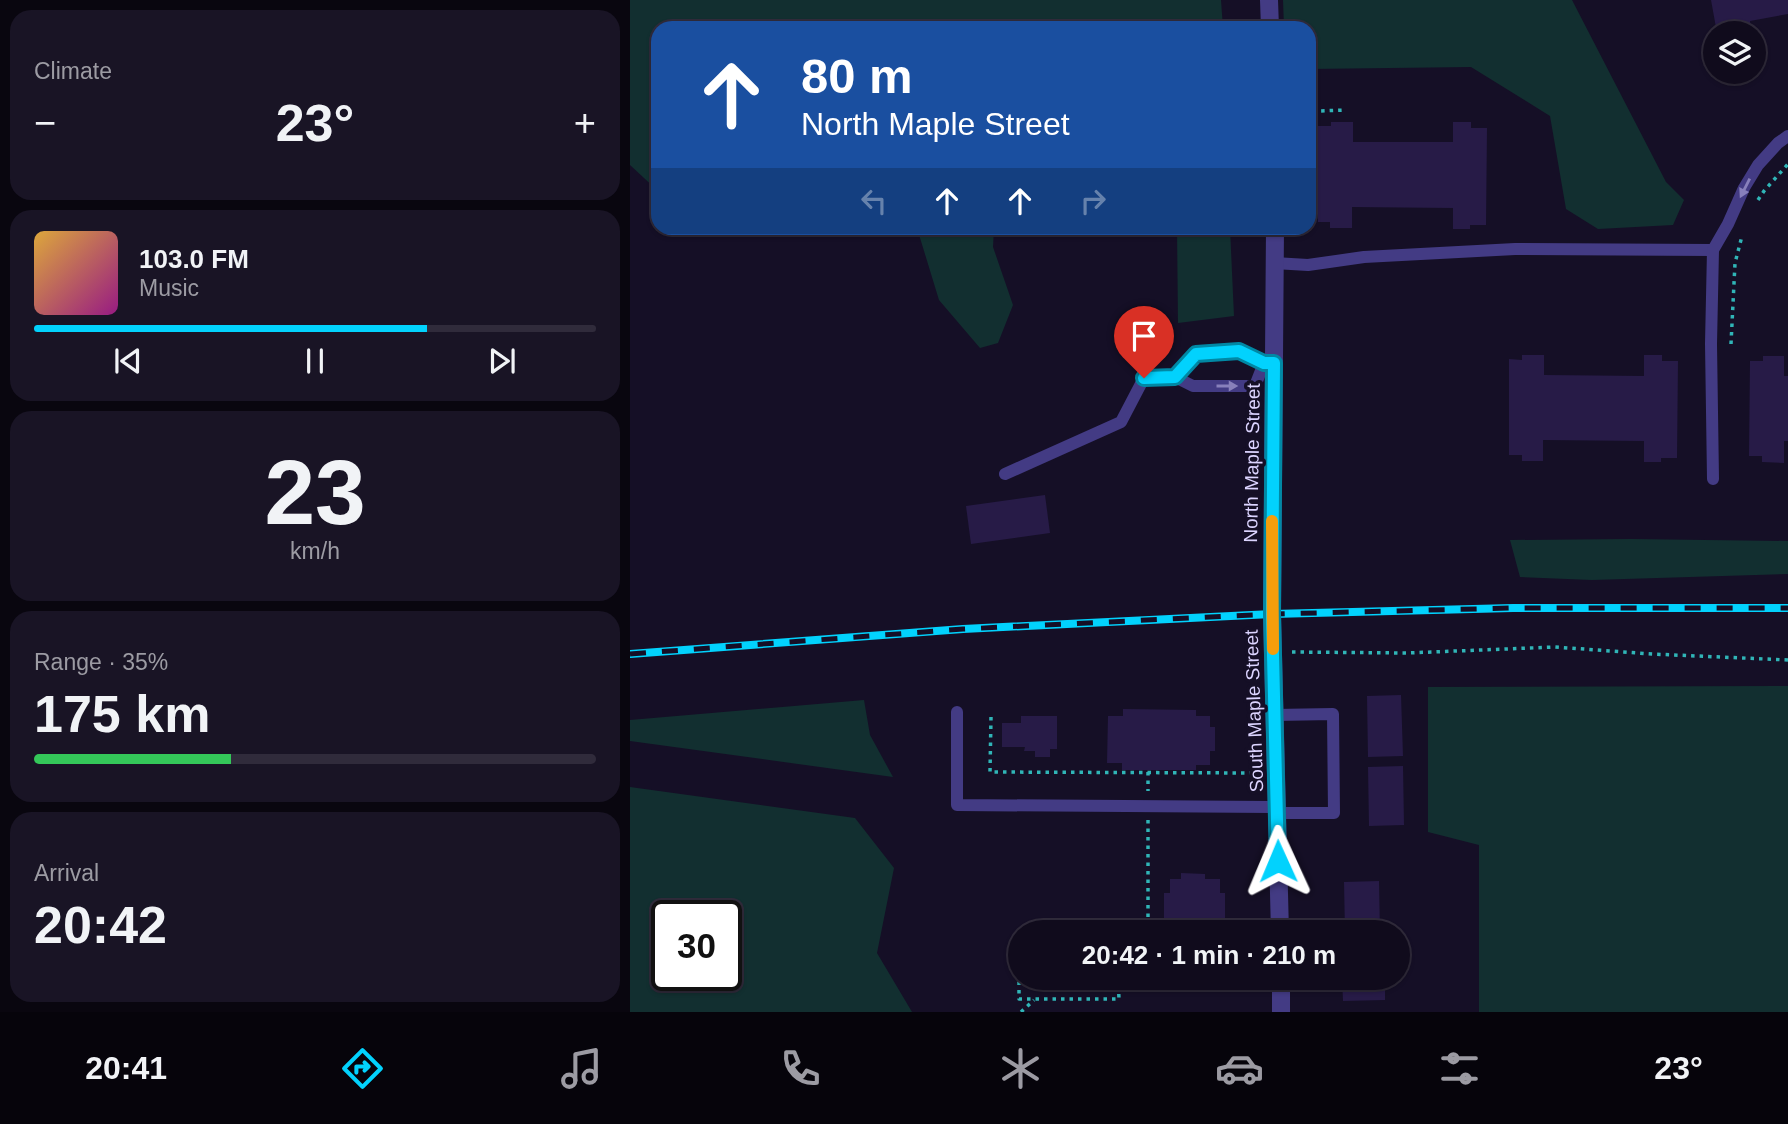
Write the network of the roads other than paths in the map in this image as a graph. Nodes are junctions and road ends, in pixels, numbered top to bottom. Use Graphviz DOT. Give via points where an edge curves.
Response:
graph roads {
  1 [pos="1269,0"];
  2 [pos="1270,21"];
  3 [pos="1788,136"];
  4 [pos="1275,235"];
  5 [pos="1713,250"];
  6 [pos="1274,263"];
  7 [pos="1269,363"];
  8 [pos="1175,377"];
  9 [pos="1005,474"];
  10 [pos="1713,479"];
  11 [pos="1272,614"];
  12 [pos="957,712"];
  13 [pos="1275,715"];
  14 [pos="1278,810"];
  15 [pos="1280,920"];
  16 [pos="1281,990"];
  17 [pos="1282,1012"];
  1 -- 2 [label="street"];
  3 -- 5 [label="lane, one-way" via="1758,165"];
  4 -- 6 [label="street, North Maple Street"];
  5 -- 6 [label="lane" via="1516,249 1364,257 1308,265"];
  5 -- 10 [label="lane"];
  6 -- 7 [label="street, North Maple Street"];
  7 -- 8 [label="lane" via="1239,351 1196,354"];
  8 -- 7 [label="lane, one-way" via="1193,386 1255,386"];
  7 -- 11 [label="street, North Maple Street"];
  8 -- 9 [label="lane" via="1144,378 1121,422"];
  11 -- 13 [label="street, South Maple Street"];
  12 -- 14 [label="lane" via="957,805"];
  13 -- 14 [label="street, South Maple Street"];
  13 -- 14 [label="lane" via="1333,714 1334,813"];
  14 -- 15 [label="street, South Maple Street"];
  16 -- 17 [label="street"];
}
